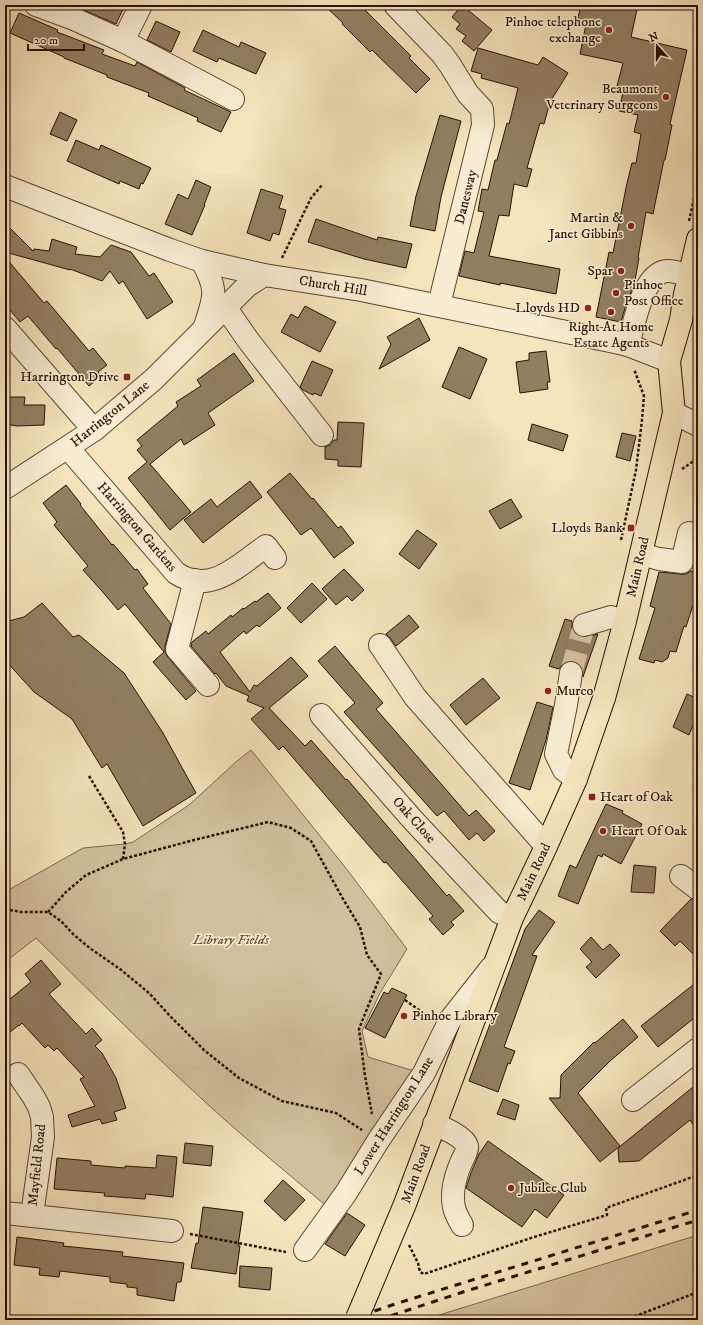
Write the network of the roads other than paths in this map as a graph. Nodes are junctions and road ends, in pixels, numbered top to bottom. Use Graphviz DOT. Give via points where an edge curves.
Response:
graph roads {
  1 [pos="36,5"];
  2 [pos="141,5"];
  3 [pos="395,5"];
  4 [pos="123,41"];
  5 [pos="233,99"];
  6 [pos="5,186"];
  7 [pos="698,239"];
  8 [pos="202,261"];
  9 [pos="270,276"];
  10 [pos="689,276"];
  11 [pos="439,305"];
  12 [pos="225,307"];
  13 [pos="5,328"];
  14 [pos="205,328"];
  15 [pos="628,345"];
  16 [pos="669,361"];
  17 [pos="674,413"];
  18 [pos="698,425"];
  19 [pos="94,430"];
  20 [pos="322,435"];
  21 [pos="68,448"];
  22 [pos="5,488"];
  23 [pos="689,533"];
  24 [pos="641,554"];
  25 [pos="275,558"];
  26 [pos="195,580"];
  27 [pos="625,622"];
  28 [pos="584,626"];
  29 [pos="380,645"];
  30 [pos="571,673"];
  31 [pos="208,685"];
  32 [pos="321,715"];
  33 [pos="576,779"];
  34 [pos="546,846"];
  35 [pos="681,876"];
  36 [pos="698,890"];
  37 [pos="512,918"];
  38 [pos="495,962"];
  39 [pos="698,1049"];
  40 [pos="18,1074"];
  41 [pos="633,1100"];
  42 [pos="434,1124"];
  43 [pos="5,1213"];
  44 [pos="32,1215"];
  45 [pos="462,1225"];
  46 [pos="172,1231"];
  47 [pos="306,1250"];
  48 [pos="360,1312"];
  1 -- 4 [label="street"];
  2 -- 4 [label="street"];
  3 -- 11 [label="street, Danesway" via="442,54 468,94 482,109 483,125"];
  4 -- 5 [label="street"];
  6 -- 8 [label="street, Church Hill"];
  7 -- 10 [label="main road"];
  8 -- 9 [label="street, Church Hill"];
  8 -- 14 [label="street, Harrington Lane" via="214,289"];
  9 -- 11 [label="street, Church Hill"];
  9 -- 12 [label="street, Harrington Lane" via="247,286"];
  10 -- 15 [label="street" via="669,271 651,280 640,302"];
  10 -- 16 [label="main road" via="681,320"];
  11 -- 15 [label="street, Church Hill"];
  12 -- 14 [label="street, Harrington Lane"];
  12 -- 20 [label="street"];
  13 -- 19 [label="street"];
  14 -- 19 [label="street, Harrington Lane" via="154,379"];
  15 -- 16 [label="street, Church Hill"];
  16 -- 17 [label="main road, Main Road"];
  17 -- 18 [label="street"];
  17 -- 24 [label="main road, Main Road"];
  19 -- 21 [label="street, Harrington Lane"];
  21 -- 22 [label="street, Harrington Lane"];
  21 -- 26 [label="street, Harrington Gardens" via="176,573"];
  23 -- 24 [label="street" via="682,562"];
  24 -- 27 [label="main road, Main Road"];
  25 -- 26 [label="street, Harrington Gardens" via="266,546 220,578"];
  26 -- 31 [label="street" via="177,649"];
  27 -- 28 [label="street" via="611,617"];
  27 -- 33 [label="main road, Main Road" via="604,698"];
  29 -- 34 [label="street" via="415,697"];
  30 -- 33 [label="street" via="556,754 564,770"];
  32 -- 37 [label="street, Oak Close" via="412,819 499,912"];
  33 -- 34 [label="main road, Main Road"];
  34 -- 37 [label="main road, Main Road"];
  35 -- 36 [label="street"];
  37 -- 38 [label="main road, Main Road"];
  38 -- 42 [label="main road, Main Road"];
  38 -- 47 [label="street, Lower Harrington Lane" via="450,1020 424,1073"];
  39 -- 41 [label="street"];
  40 -- 44 [label="street, Mayfield Road" via="42,1117 43,1137"];
  42 -- 45 [label="street" via="452,1133 467,1146 457,1172 453,1193 455,1210"];
  42 -- 48 [label="main road, Main Road" via="405,1204"];
  43 -- 44 [label="street, Mayfield Road"];
  44 -- 46 [label="street, Mayfield Road"];
}
